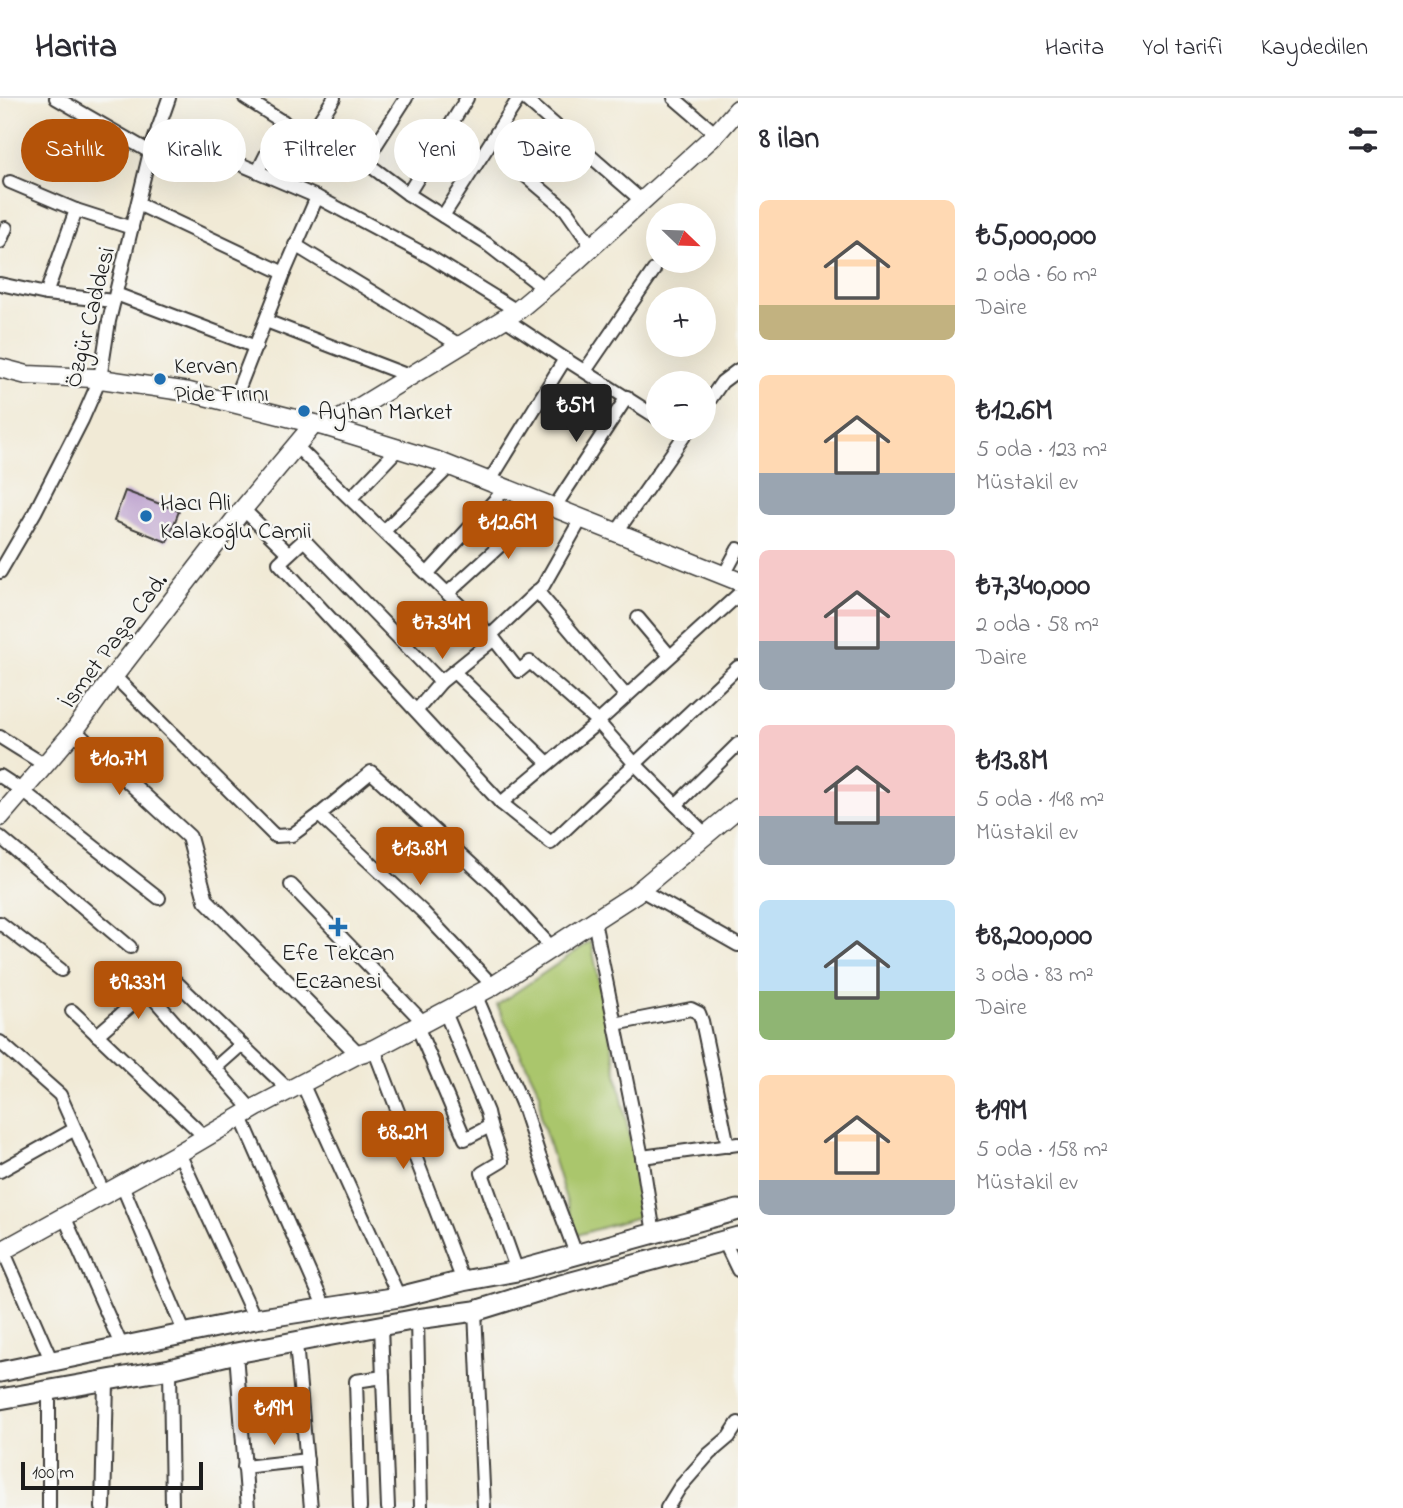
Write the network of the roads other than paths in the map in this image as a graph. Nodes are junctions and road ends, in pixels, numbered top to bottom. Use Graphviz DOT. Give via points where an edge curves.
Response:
graph roads {
  1 [pos="56,98"];
  2 [pos="169,98"];
  3 [pos="245,98"];
  4 [pos="334,98"];
  5 [pos="406,98"];
  6 [pos="467,98"];
  7 [pos="522,98"];
  8 [pos="674,98"];
  9 [pos="738,109"];
  10 [pos="162,119"];
  11 [pos="280,119"];
  12 [pos="321,119"];
  13 [pos="716,134"];
  14 [pos="380,139"];
  15 [pos="143,148"];
  16 [pos="246,166"];
  17 [pos="260,167"];
  18 [pos="258,171"];
  19 [pos="380,173"];
  20 [pos="10,182"];
  21 [pos="143,182"];
  22 [pos="533,182"];
  23 [pos="408,194"];
  24 [pos="317,197"];
  25 [pos="642,201"];
  26 [pos="138,204"];
  27 [pos="76,210"];
  28 [pos="443,216"];
  29 [pos="6,228"];
  30 [pos="132,229"];
  31 [pos="0,242"];
  32 [pos="295,246"];
  33 [pos="592,247"];
  34 [pos="284,273"];
  35 [pos="652,273"];
  36 [pos="0,284"];
  37 [pos="545,289"];
  38 [pos="46,294"];
  39 [pos="115,298"];
  40 [pos="511,315"];
  41 [pos="266,321"];
  42 [pos="461,346"];
  43 [pos="256,347"];
  44 [pos="565,359"];
  45 [pos="0,368"];
  46 [pos="738,370"];
  47 [pos="585,371"];
  48 [pos="409,376"];
  49 [pos="100,379"];
  50 [pos="716,391"];
  51 [pos="626,397"];
  52 [pos="233,403"];
  53 [pos="646,410"];
  54 [pos="321,425"];
  55 [pos="676,441"];
  56 [pos="296,446"];
  57 [pos="398,449"];
  58 [pos="450,466"];
  59 [pos="497,485"];
  60 [pos="351,498"];
  61 [pos="548,506"];
  62 [pos="243,509"];
  63 [pos="581,519"];
  64 [pos="384,531"];
  65 [pos="616,533"];
  66 [pos="738,549"];
  67 [pos="288,553"];
  68 [pos="0,572"];
  69 [pos="428,573"];
  70 [pos="731,578"];
  71 [pos="537,591"];
  72 [pos="448,593"];
  73 [pos="738,595"];
  74 [pos="638,618"];
  75 [pos="493,637"];
  76 [pos="670,656"];
  77 [pos="738,667"];
  78 [pos="454,672"];
  79 [pos="114,676"];
  80 [pos="441,682"];
  81 [pos="626,696"];
  82 [pos="417,710"];
  83 [pos="598,722"];
  84 [pos="74,731"];
  85 [pos="0,737"];
  86 [pos="738,744"];
  87 [pos="548,763"];
  88 [pos="635,764"];
  89 [pos="45,765"];
  90 [pos="0,776"];
  91 [pos="23,791"];
  92 [pos="501,803"];
  93 [pos="676,805"];
  94 [pos="738,808"];
  95 [pos="319,815"];
  96 [pos="0,817"];
  97 [pos="706,835"];
  98 [pos="0,837"];
  99 [pos="291,886"];
  100 [pos="641,890"];
  101 [pos="159,898"];
  102 [pos="594,921"];
  103 [pos="0,923"];
  104 [pos="738,945"];
  105 [pos="130,947"];
  106 [pos="552,948"];
  107 [pos="61,970"];
  108 [pos="170,976"];
  109 [pos="493,986"];
  110 [pos="476,996"];
  111 [pos="72,1011"];
  112 [pos="445,1012"];
  113 [pos="615,1024"];
  114 [pos="420,1025"];
  115 [pos="97,1035"];
  116 [pos="0,1042"];
  117 [pos="241,1045"];
  118 [pos="366,1052"];
  119 [pos="215,1068"];
  120 [pos="295,1087"];
  121 [pos="247,1113"];
  122 [pos="491,1126"];
  123 [pos="75,1129"];
  124 [pos="206,1138"];
  125 [pos="733,1145"];
  126 [pos="179,1153"];
  127 [pos="642,1157"];
  128 [pos="0,1171"];
  129 [pos="122,1185"];
  130 [pos="104,1194"];
  131 [pos="738,1210"];
  132 [pos="64,1216"];
  133 [pos="653,1234"];
  134 [pos="731,1239"];
  135 [pos="2,1251"];
  136 [pos="576,1254"];
  137 [pos="738,1270"];
  138 [pos="517,1271"];
  139 [pos="463,1281"];
  140 [pos="400,1297"];
  141 [pos="325,1308"];
  142 [pos="475,1311"];
  143 [pos="255,1319"];
  144 [pos="417,1320"];
  145 [pos="381,1326"];
  146 [pos="184,1334"];
  147 [pos="296,1342"];
  148 [pos="122,1347"];
  149 [pos="236,1353"];
  150 [pos="52,1362"];
  151 [pos="170,1369"];
  152 [pos="0,1372"];
  153 [pos="383,1377"];
  154 [pos="106,1382"];
  155 [pos="49,1392"];
  156 [pos="0,1399"];
  157 [pos="738,1423"];
  158 [pos="307,1460"];
  159 [pos="244,1466"];
  160 [pos="49,1508"];
  161 [pos="103,1508"];
  162 [pos="172,1508"];
  163 [pos="248,1508"];
  164 [pos="311,1508"];
  165 [pos="360,1508"];
  166 [pos="388,1508"];
  167 [pos="421,1508"];
  168 [pos="484,1508"];
  169 [pos="667,1508"];
  1 -- 15 [label="street"];
  2 -- 10 [label="street, Özgür Caddesi"];
  3 -- 11 [label="street"];
  4 -- 12 [label="street"];
  5 -- 14 [label="street"];
  6 -- 23 [label="street"];
  7 -- 25 [label="street"];
  7 -- 28 [label="street"];
  8 -- 13 [label="street"];
  9 -- 13 [label="main road, İsmet Paşa Cad."];
  13 -- 25 [label="main road, İsmet Paşa Cad."];
  16 -- 18 [label="street"];
  17 -- 18 [label="street"];
  18 -- 24 [label="street"];
  19 -- 23 [label="street"];
  20 -- 27 [label="street"];
  21 -- 26 [label="street, Özgür Caddesi"];
  22 -- 33 [label="street" via="566,210"];
  23 -- 28 [label="street"];
  24 -- 32 [label="street"];
  24 -- 40 [label="street" via="430,257"];
  25 -- 33 [label="main road, İsmet Paşa Cad."];
  26 -- 30 [label="street, Özgür Caddesi"];
  26 -- 34 [label="street"];
  27 -- 30 [label="street"];
  27 -- 38 [label="street"];
  28 -- 37 [label="street"];
  29 -- 31 [label="street"];
  30 -- 39 [label="street, Özgür Caddesi"];
  32 -- 34 [label="street"];
  32 -- 42 [label="street"];
  33 -- 37 [label="main road, İsmet Paşa Cad."];
  34 -- 41 [label="street"];
  35 -- 47 [label="street"];
  36 -- 38 [label="street"];
  37 -- 40 [label="main road, İsmet Paşa Cad."];
  38 -- 39 [label="street"];
  39 -- 43 [label="street"];
  39 -- 49 [label="street, Özgür Caddesi"];
  40 -- 42 [label="main road, İsmet Paşa Cad."];
  40 -- 44 [label="street"];
  41 -- 43 [label="street"];
  41 -- 48 [label="street"];
  42 -- 48 [label="main road, İsmet Paşa Cad."];
  43 -- 52 [label="street"];
  44 -- 47 [label="street"];
  44 -- 59 [label="street"];
  45 -- 49 [label="main road" via="27,375"];
  46 -- 50 [label="street"];
  47 -- 51 [label="street"];
  48 -- 54 [label="main road, İsmet Paşa Cad."];
  49 -- 52 [label="main road"];
  49 -- 68 [label="street, Özgür Caddesi"];
  51 -- 53 [label="street"];
  51 -- 61 [label="street"];
  52 -- 54 [label="main road"];
  54 -- 56 [label="main road, İsmet Paşa Cad."];
  54 -- 57 [label="main road"];
  55 -- 65 [label="street"];
  56 -- 60 [label="street"];
  56 -- 62 [label="main road, İsmet Paşa Cad."];
  57 -- 58 [label="main road"];
  57 -- 60 [label="street"];
  58 -- 59 [label="main road"];
  58 -- 64 [label="street"];
  59 -- 61 [label="main road"];
  59 -- 69 [label="street"];
  60 -- 64 [label="street"];
  61 -- 63 [label="main road"];
  61 -- 72 [label="street"];
  62 -- 67 [label="street"];
  62 -- 79 [label="main road, İsmet Paşa Cad."];
  63 -- 65 [label="main road"];
  63 -- 71 [label="street"];
  64 -- 69 [label="street"];
  65 -- 70 [label="main road"];
  66 -- 70 [label="street"];
  67 -- 80 [label="street" via="304,540"];
  67 -- 82 [label="street" via="279,563"];
  69 -- 72 [label="street"];
  71 -- 75 [label="street"];
  71 -- 81 [label="street"];
  72 -- 75 [label="street"];
  73 -- 76 [label="street"];
  74 -- 76 [label="street"];
  75 -- 78 [label="street"];
  75 -- 83 [label="street" via="519,671 530,662"];
  76 -- 81 [label="street"];
  77 -- 88 [label="street"];
  78 -- 80 [label="street"];
  78 -- 87 [label="street"];
  79 -- 84 [label="main road, İsmet Paşa Cad."];
  79 -- 95 [label="street" via="275,836 292,835"];
  80 -- 82 [label="street"];
  81 -- 83 [label="street"];
  82 -- 92 [label="street"];
  83 -- 87 [label="street"];
  83 -- 88 [label="street"];
  84 -- 89 [label="main road, İsmet Paşa Cad."];
  84 -- 118 [label="street" via="188,837 206,900"];
  85 -- 89 [label="street"];
  86 -- 93 [label="street"];
  87 -- 92 [label="street"];
  88 -- 92 [label="street" via="551,843"];
  88 -- 93 [label="street"];
  89 -- 91 [label="main road, İsmet Paşa Cad."];
  90 -- 91 [label="street"];
  91 -- 96 [label="main road, İsmet Paşa Cad."];
  91 -- 101 [label="street"];
  93 -- 97 [label="street"];
  94 -- 97 [label="main road"];
  95 -- 106 [label="street" via="371,772 496,887"];
  95 -- 109 [label="street" via="423,912"];
  97 -- 100 [label="main road"];
  98 -- 105 [label="street"];
  99 -- 114 [label="street"];
  100 -- 102 [label="main road"];
  100 -- 104 [label="street"];
  102 -- 106 [label="main road"];
  102 -- 113 [label="street"];
  103 -- 107 [label="street"];
  106 -- 109 [label="main road"];
  108 -- 117 [label="street"];
  109 -- 110 [label="main road"];
  110 -- 112 [label="main road"];
  110 -- 136 [label="street" via="523,1106"];
  111 -- 115 [label="street"];
  112 -- 114 [label="main road"];
  112 -- 122 [label="street"];
  113 -- 125 [label="street" via="691,1009 699,1013"];
  113 -- 127 [label="street"];
  114 -- 118 [label="main road"];
  114 -- 122 [label="street" via="465,1139"];
  115 -- 119 [label="street" via="152,987"];
  115 -- 124 [label="street"];
  116 -- 123 [label="street" via="60,1095"];
  117 -- 119 [label="street"];
  117 -- 120 [label="street"];
  118 -- 120 [label="main road"];
  118 -- 139 [label="street"];
  119 -- 121 [label="street"];
  120 -- 121 [label="main road"];
  120 -- 140 [label="street"];
  121 -- 124 [label="main road"];
  121 -- 141 [label="street"];
  122 -- 138 [label="street" via="502,1161 482,1174"];
  123 -- 128 [label="street"];
  123 -- 130 [label="street"];
  124 -- 126 [label="main road"];
  125 -- 127 [label="street"];
  126 -- 129 [label="main road"];
  126 -- 143 [label="street"];
  127 -- 133 [label="street"];
  129 -- 130 [label="main road"];
  129 -- 146 [label="street"];
  130 -- 132 [label="main road"];
  131 -- 133 [label="main road"];
  132 -- 135 [label="main road"];
  132 -- 148 [label="street"];
  133 -- 136 [label="main road"];
  134 -- 137 [label="street"];
  134 -- 142 [label="main road"];
  135 -- 150 [label="street"];
  136 -- 138 [label="main road"];
  138 -- 139 [label="main road"];
  139 -- 140 [label="main road"];
  140 -- 141 [label="main road"];
  141 -- 143 [label="main road"];
  142 -- 144 [label="main road"];
  142 -- 168 [label="street"];
  143 -- 146 [label="main road"];
  144 -- 145 [label="main road"];
  144 -- 167 [label="street"];
  145 -- 147 [label="main road"];
  145 -- 153 [label="street"];
  146 -- 148 [label="main road"];
  147 -- 149 [label="main road"];
  147 -- 158 [label="street"];
  148 -- 150 [label="main road"];
  149 -- 151 [label="main road"];
  149 -- 159 [label="street"];
  150 -- 152 [label="main road"];
  151 -- 154 [label="main road"];
  151 -- 162 [label="street"];
  153 -- 165 [label="street" via="356,1381"];
  153 -- 166 [label="street"];
  154 -- 155 [label="main road"];
  154 -- 161 [label="street"];
  155 -- 156 [label="main road"];
  155 -- 160 [label="street"];
  157 -- 169 [label="street"];
  158 -- 159 [label="street"];
  158 -- 164 [label="street"];
  159 -- 163 [label="street"];
}
